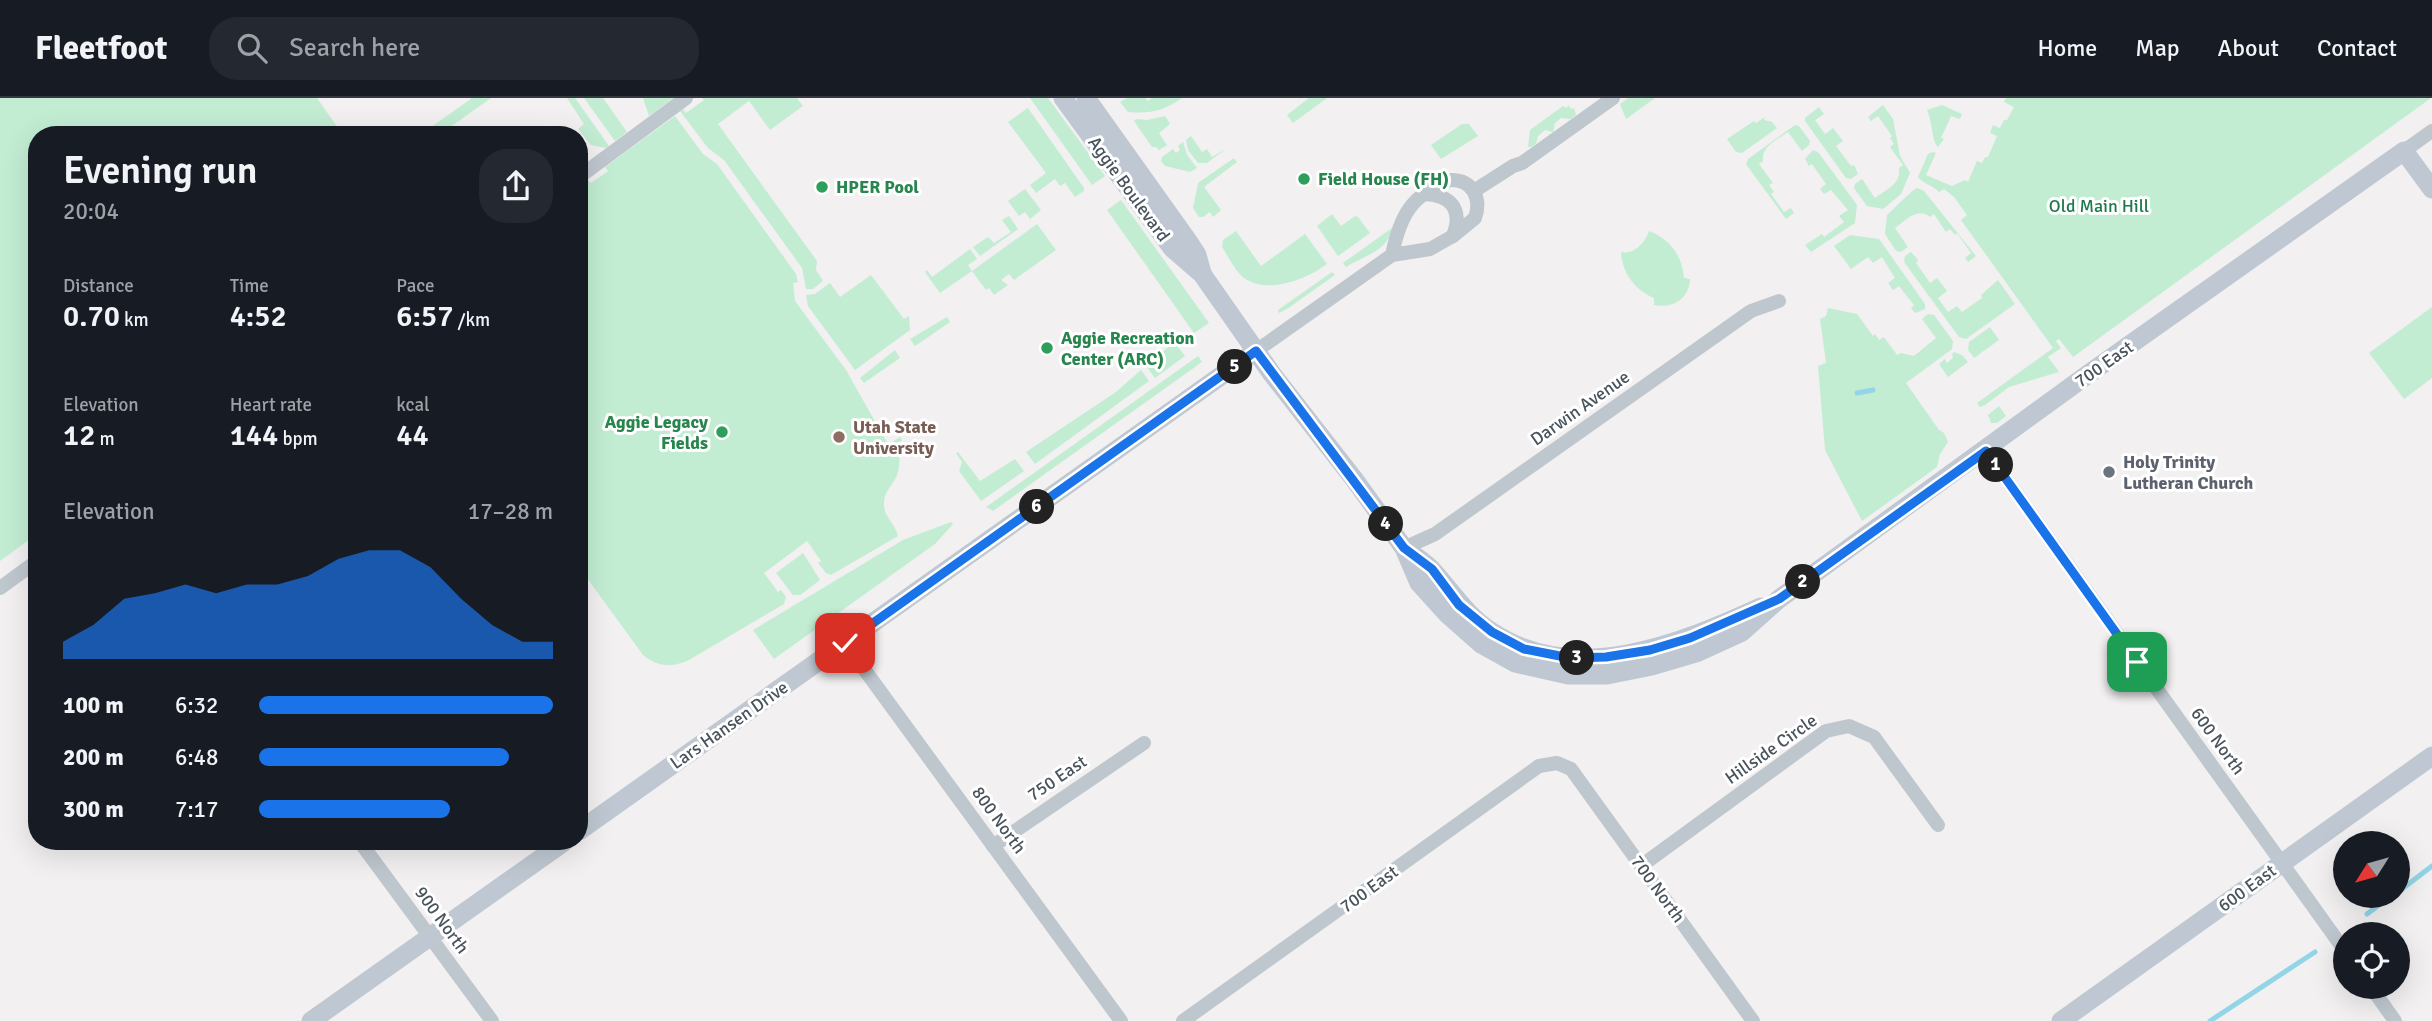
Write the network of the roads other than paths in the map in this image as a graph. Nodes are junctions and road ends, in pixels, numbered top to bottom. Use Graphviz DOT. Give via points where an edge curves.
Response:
graph roads {
  1 [pos="686,98"];
  2 [pos="1063,98"];
  3 [pos="1086,98"];
  4 [pos="1613,98"];
  5 [pos="2432,131"];
  6 [pos="2404,151"];
  7 [pos="588,170"];
  8 [pos="2432,189"];
  9 [pos="1474,191"];
  10 [pos="1424,194"];
  11 [pos="1453,236"];
  12 [pos="1392,255"];
  13 [pos="1202,274"];
  14 [pos="1779,301"];
  15 [pos="1256,351"];
  16 [pos="1986,451"];
  17 [pos="1404,548"];
  18 [pos="28,568"];
  19 [pos="0,588"];
  20 [pos="845,643"];
  21 [pos="1144,743"];
  22 [pos="2432,756"];
  23 [pos="1557,763"];
  24 [pos="588,825"];
  25 [pos="1938,825"];
  26 [pos="993,846"];
  27 [pos="366,850"];
  28 [pos="553,850"];
  29 [pos="2282,863"];
  30 [pos="1641,866"];
  31 [pos="2333,934"];
  32 [pos="430,936"];
  33 [pos="2379,999"];
  34 [pos="311,1021"];
  35 [pos="492,1021"];
  36 [pos="1121,1021"];
  37 [pos="1183,1021"];
  38 [pos="1753,1021"];
  39 [pos="2061,1021"];
  40 [pos="2395,1021"];
  1 -- 7 [label="street"];
  2 -- 13 [label="main road, Aggie Boulevard" via="1172,248"];
  3 -- 13 [label="main road, Aggie Boulevard" via="1197,255"];
  4 -- 9 [label="street"];
  5 -- 6 [label="street, 700 East"];
  6 -- 8 [label="main road"];
  6 -- 16 [label="main road, 700 East"];
  9 -- 10 [label="street" via="1466,182 1450,180"];
  9 -- 11 [label="street, Lars Hansen Drive" via="1478,200 1475,218"];
  10 -- 11 [label="street" via="1440,196 1452,205 1457,221"];
  10 -- 12 [label="street" via="1397,228"];
  11 -- 12 [label="street, Lars Hansen Drive" via="1430,248"];
  12 -- 15 [label="street, Lars Hansen Drive"];
  13 -- 15 [label="main road, Aggie Boulevard"];
  14 -- 17 [label="street, Darwin Avenue" via="1751,312 1435,534"];
  15 -- 17 [label="main road"];
  15 -- 20 [label="main road, Lars Hansen Drive"];
  16 -- 17 [label="main road, 700 East" via="1779,599 1690,638 1569,667 1492,632 1459,605 1432,569"];
  16 -- 29 [label="street, 600 North"];
  18 -- 19 [label="street"];
  20 -- 24 [label="main road, Lars Hansen Drive"];
  20 -- 26 [label="street, 800 North"];
  21 -- 26 [label="street, 750 East"];
  22 -- 29 [label="main road, 600 East"];
  23 -- 30 [label="street, 700 North" via="1571,769"];
  23 -- 37 [label="street, 700 East" via="1539,766"];
  25 -- 30 [label="street, Hillside Circle" via="1874,737 1849,726 1826,732"];
  26 -- 36 [label="street, 800 North"];
  27 -- 32 [label="street, 900 North"];
  28 -- 32 [label="main road"];
  29 -- 31 [label="street, 600 North"];
  29 -- 39 [label="main road, 600 East"];
  30 -- 38 [label="street, 700 North"];
  32 -- 34 [label="main road"];
  32 -- 35 [label="street, 900 North"];
  33 -- 40 [label="street"];
}
